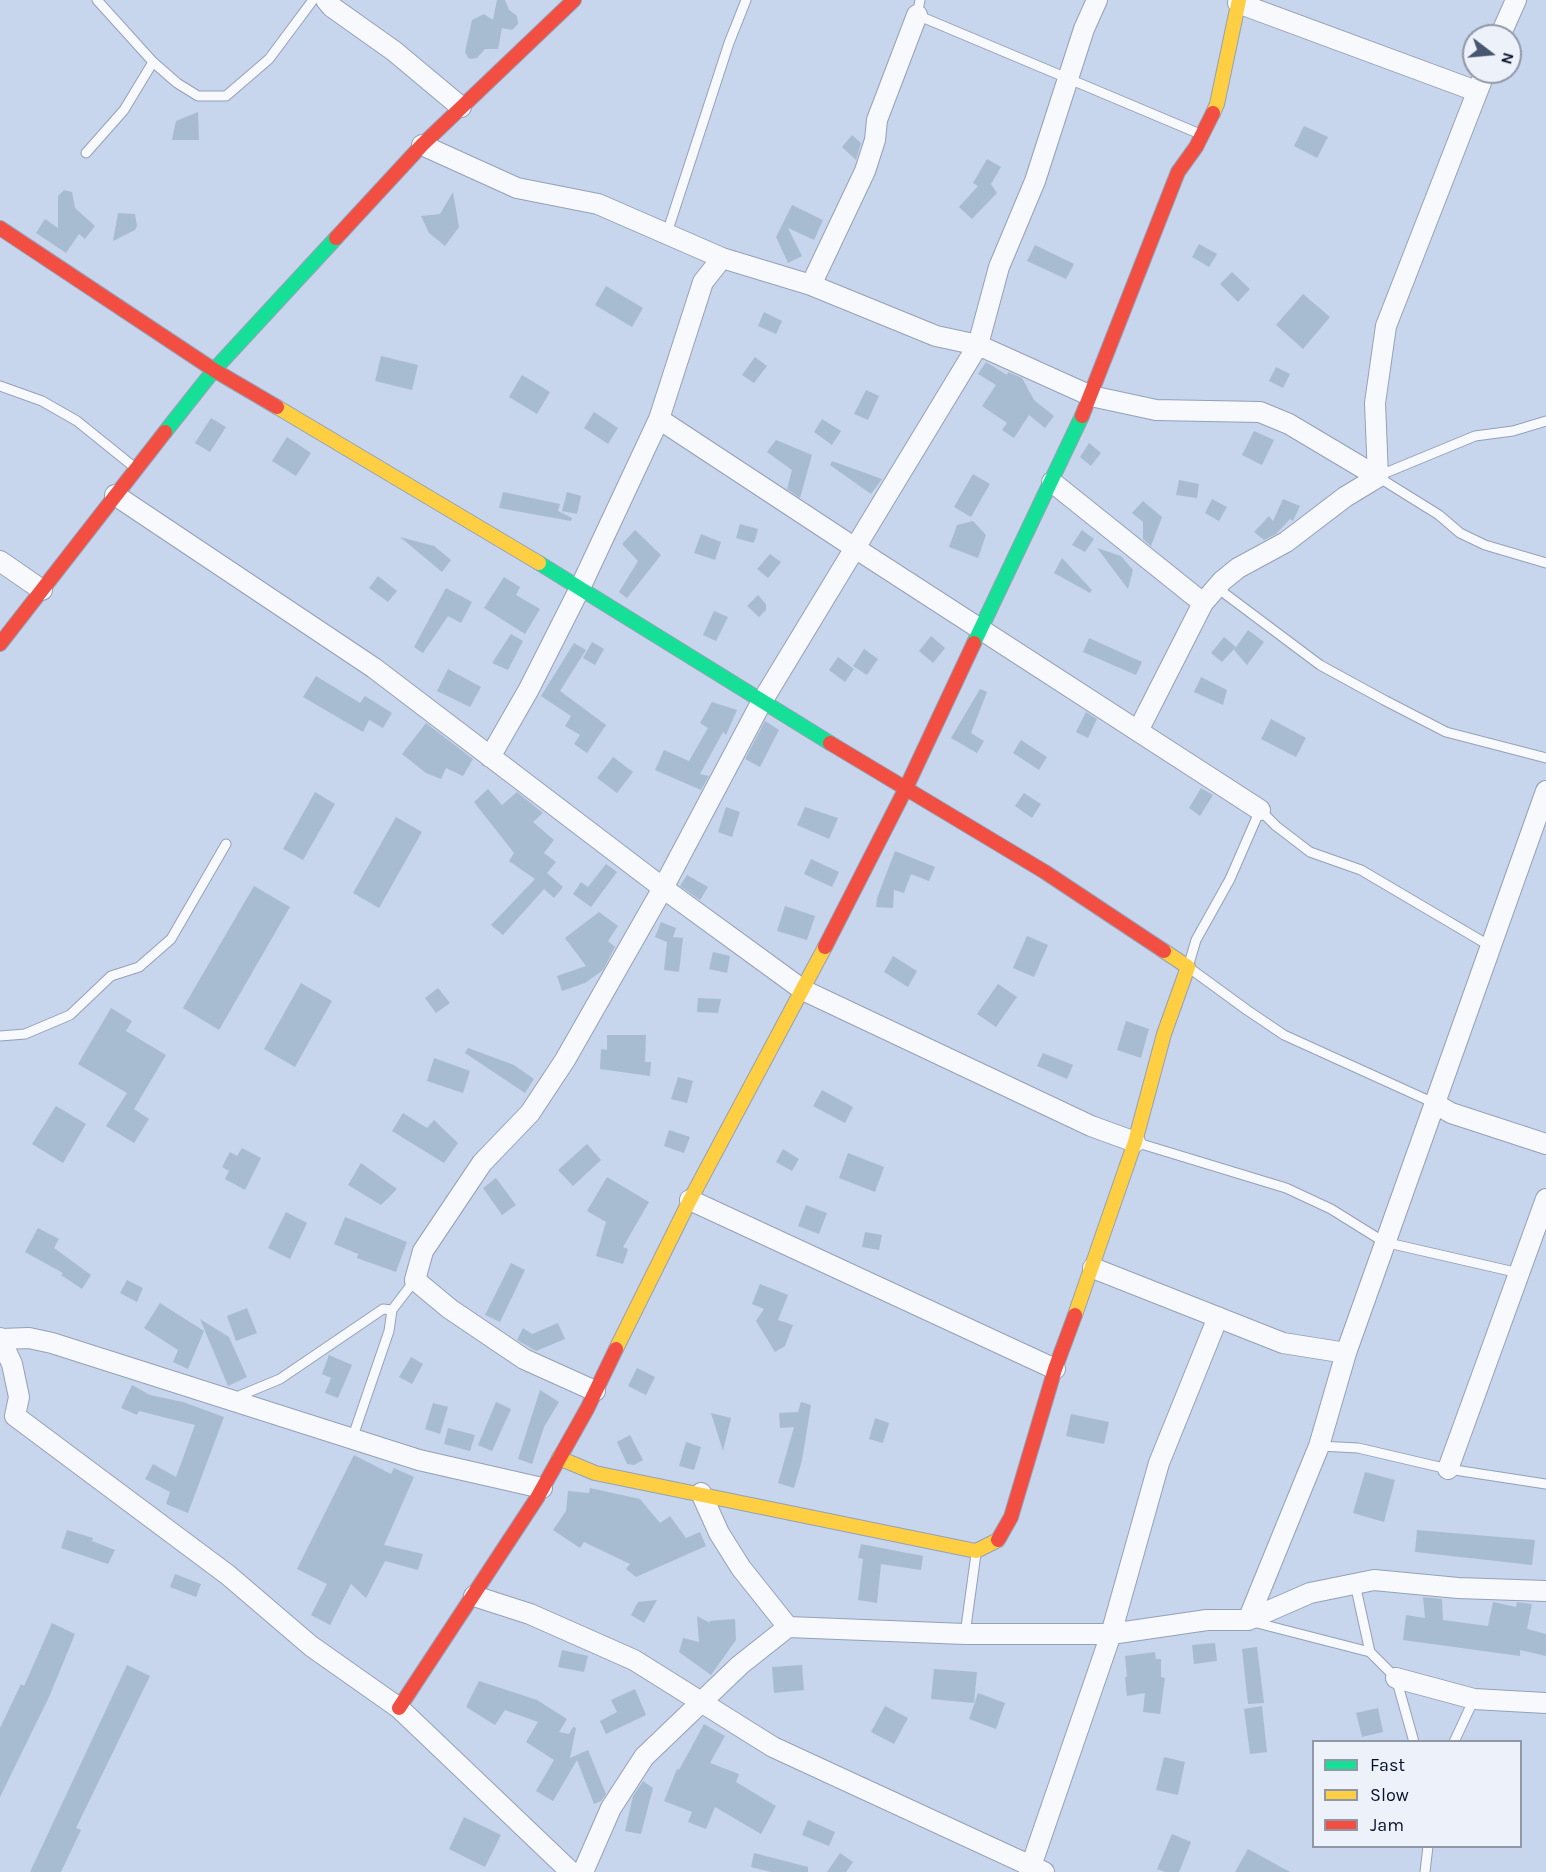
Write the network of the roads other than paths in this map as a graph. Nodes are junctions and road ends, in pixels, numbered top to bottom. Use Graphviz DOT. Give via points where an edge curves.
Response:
graph roads {
  1 [pos="97,0"];
  2 [pos="313,0"];
  3 [pos="326,0"];
  4 [pos="574,0"];
  5 [pos="746,0"];
  6 [pos="1097,0"];
  7 [pos="1516,0"];
  8 [pos="1239,1"];
  9 [pos="918,8"];
  10 [pos="1505,24"];
  11 [pos="153,62"];
  12 [pos="1069,80"];
  13 [pos="1479,84"];
  14 [pos="1476,91"];
  15 [pos="461,107"];
  16 [pos="1202,135"];
  17 [pos="422,145"];
  18 [pos="86,153"];
  19 [pos="0,228"];
  20 [pos="666,236"];
  21 [pos="722,258"];
  22 [pos="811,285"];
  23 [pos="978,345"];
  24 [pos="214,370"];
  25 [pos="0,386"];
  26 [pos="1091,396"];
  27 [pos="659,419"];
  28 [pos="1546,421"];
  29 [pos="136,468"];
  30 [pos="1378,477"];
  31 [pos="1052,482"];
  32 [pos="115,495"];
  33 [pos="855,548"];
  34 [pos="0,561"];
  35 [pos="1546,562"];
  36 [pos="1216,587"];
  37 [pos="580,588"];
  38 [pos="42,590"];
  39 [pos="1203,603"];
  40 [pos="982,630"];
  41 [pos="0,644"];
  42 [pos="762,702"];
  43 [pos="1138,731"];
  44 [pos="490,757"];
  45 [pos="1546,758"];
  46 [pos="904,790"];
  47 [pos="1546,791"];
  48 [pos="1260,810"];
  49 [pos="226,844"];
  50 [pos="663,888"];
  51 [pos="1490,946"];
  52 [pos="1188,967"];
  53 [pos="803,990"];
  54 [pos="0,1036"];
  55 [pos="1434,1103"];
  56 [pos="1135,1142"];
  57 [pos="1546,1144"];
  58 [pos="1546,1199"];
  59 [pos="690,1200"];
  60 [pos="1384,1242"];
  61 [pos="1093,1268"];
  62 [pos="1519,1274"];
  63 [pos="415,1280"];
  64 [pos="393,1310"];
  65 [pos="1218,1317"];
  66 [pos="1,1338"];
  67 [pos="1346,1353"];
  68 [pos="1055,1369"];
  69 [pos="595,1391"];
  70 [pos="229,1400"];
  71 [pos="7,1419"];
  72 [pos="352,1439"];
  73 [pos="1319,1446"];
  74 [pos="559,1458"];
  75 [pos="1448,1469"];
  76 [pos="1546,1484"];
  77 [pos="542,1488"];
  78 [pos="701,1493"];
  79 [pos="976,1551"];
  80 [pos="1354,1584"];
  81 [pos="1546,1591"];
  82 [pos="474,1596"];
  83 [pos="1248,1620"];
  84 [pos="788,1627"];
  85 [pos="965,1634"];
  86 [pos="1111,1634"];
  87 [pos="1370,1652"];
  88 [pos="1396,1678"];
  89 [pos="1473,1699"];
  90 [pos="699,1703"];
  91 [pos="1546,1703"];
  92 [pos="399,1708"];
  93 [pos="1413,1740"];
  94 [pos="1455,1740"];
  95 [pos="1428,1848"];
  96 [pos="1035,1870"];
  97 [pos="571,1872"];
  98 [pos="583,1872"];
  99 [pos="1425,1872"];
  1 -- 11 [label="lane"];
  2 -- 11 [label="lane" via="269,59 226,96 198,96"];
  3 -- 15 [label="street"];
  4 -- 15 [label="street"];
  5 -- 20 [label="lane"];
  6 -- 12 [label="street"];
  7 -- 10 [label="street"];
  8 -- 14 [label="street"];
  8 -- 16 [label="street" via="1217,104"];
  9 -- 12 [label="lane"];
  9 -- 22 [label="street" via="877,120 865,171"];
  11 -- 18 [label="lane" via="124,110"];
  12 -- 16 [label="lane"];
  12 -- 23 [label="street" via="1035,181 999,267"];
  13 -- 14 [label="street"];
  14 -- 30 [label="street" via="1386,326 1375,403"];
  15 -- 17 [label="street"];
  16 -- 26 [label="street" via="1173,183"];
  17 -- 20 [label="street" via="516,188 598,204"];
  17 -- 24 [label="street"];
  19 -- 24 [label="street"];
  20 -- 21 [label="street"];
  21 -- 22 [label="street"];
  21 -- 27 [label="street" via="703,282"];
  22 -- 23 [label="street" via="936,336"];
  23 -- 26 [label="street"];
  23 -- 33 [label="street"];
  24 -- 29 [label="street"];
  24 -- 37 [label="street"];
  25 -- 29 [label="lane" via="42,401 77,421"];
  26 -- 30 [label="street" via="1156,410 1260,412 1289,424"];
  26 -- 31 [label="street"];
  27 -- 33 [label="street"];
  27 -- 37 [label="street"];
  28 -- 30 [label="lane" via="1475,436"];
  29 -- 32 [label="street"];
  30 -- 35 [label="lane" via="1439,515 1460,533 1485,545"];
  30 -- 36 [label="street" via="1286,542 1238,568"];
  31 -- 39 [label="street"];
  31 -- 40 [label="street"];
  32 -- 38 [label="street"];
  32 -- 44 [label="street" via="374,668"];
  33 -- 40 [label="street"];
  33 -- 42 [label="street"];
  34 -- 38 [label="street"];
  36 -- 39 [label="street"];
  36 -- 45 [label="lane" via="1320,665 1404,711 1446,732"];
  37 -- 42 [label="street"];
  37 -- 44 [label="street"];
  38 -- 41 [label="street"];
  39 -- 43 [label="street"];
  40 -- 43 [label="street"];
  40 -- 46 [label="street"];
  42 -- 46 [label="street"];
  42 -- 50 [label="street"];
  43 -- 48 [label="street"];
  44 -- 50 [label="street"];
  46 -- 52 [label="street" via="1045,872"];
  46 -- 53 [label="street"];
  47 -- 51 [label="street"];
  48 -- 51 [label="lane" via="1310,852 1362,870"];
  48 -- 52 [label="lane" via="1230,879 1196,940"];
  49 -- 54 [label="lane" via="171,939 147,960 111,976 70,1015 25,1034"];
  50 -- 53 [label="street"];
  50 -- 63 [label="street" via="565,1060 530,1113 482,1163 423,1251"];
  51 -- 55 [label="street"];
  52 -- 55 [label="lane" via="1284,1035"];
  52 -- 56 [label="street" via="1164,1035"];
  53 -- 56 [label="street" via="1091,1126"];
  53 -- 59 [label="street"];
  55 -- 57 [label="street" via="1451,1113"];
  55 -- 60 [label="street"];
  56 -- 60 [label="lane" via="1286,1188 1331,1209"];
  56 -- 61 [label="street"];
  58 -- 62 [label="street"];
  59 -- 68 [label="street"];
  59 -- 69 [label="street"];
  60 -- 62 [label="lane"];
  60 -- 67 [label="street"];
  61 -- 65 [label="street"];
  61 -- 68 [label="street"];
  62 -- 75 [label="street"];
  63 -- 64 [label="lane"];
  63 -- 69 [label="street" via="524,1359"];
  64 -- 70 [label="lane" via="383,1309 280,1379"];
  64 -- 72 [label="lane"];
  65 -- 67 [label="street" via="1283,1343"];
  65 -- 86 [label="street" via="1159,1463"];
  66 -- 70 [label="street" via="29,1338 52,1344"];
  66 -- 71 [label="street" via="20,1397"];
  67 -- 73 [label="street"];
  68 -- 79 [label="street" via="1011,1517 998,1540"];
  69 -- 74 [label="street"];
  70 -- 72 [label="street"];
  71 -- 92 [label="street" via="228,1575 311,1646"];
  72 -- 77 [label="street" via="419,1460"];
  73 -- 75 [label="lane" via="1358,1448"];
  73 -- 83 [label="street"];
  74 -- 77 [label="street"];
  74 -- 78 [label="street" via="595,1473"];
  75 -- 76 [label="lane"];
  77 -- 82 [label="street"];
  78 -- 79 [label="street"];
  78 -- 84 [label="street" via="741,1568"];
  79 -- 85 [label="lane"];
  80 -- 81 [label="street" via="1374,1580"];
  80 -- 83 [label="street" via="1310,1593"];
  80 -- 87 [label="lane"];
  82 -- 90 [label="street" via="530,1614 634,1660"];
  82 -- 92 [label="street"];
  83 -- 86 [label="street" via="1207,1620"];
  83 -- 87 [label="lane"];
  84 -- 85 [label="street"];
  84 -- 90 [label="street"];
  85 -- 86 [label="street"];
  86 -- 96 [label="street"];
  87 -- 88 [label="lane"];
  88 -- 89 [label="street"];
  88 -- 93 [label="lane"];
  89 -- 91 [label="street"];
  89 -- 94 [label="lane"];
  90 -- 96 [label="street" via="773,1748"];
  90 -- 98 [label="street" via="644,1757 611,1808"];
  92 -- 97 [label="street"];
  95 -- 99 [label="lane"];
}
